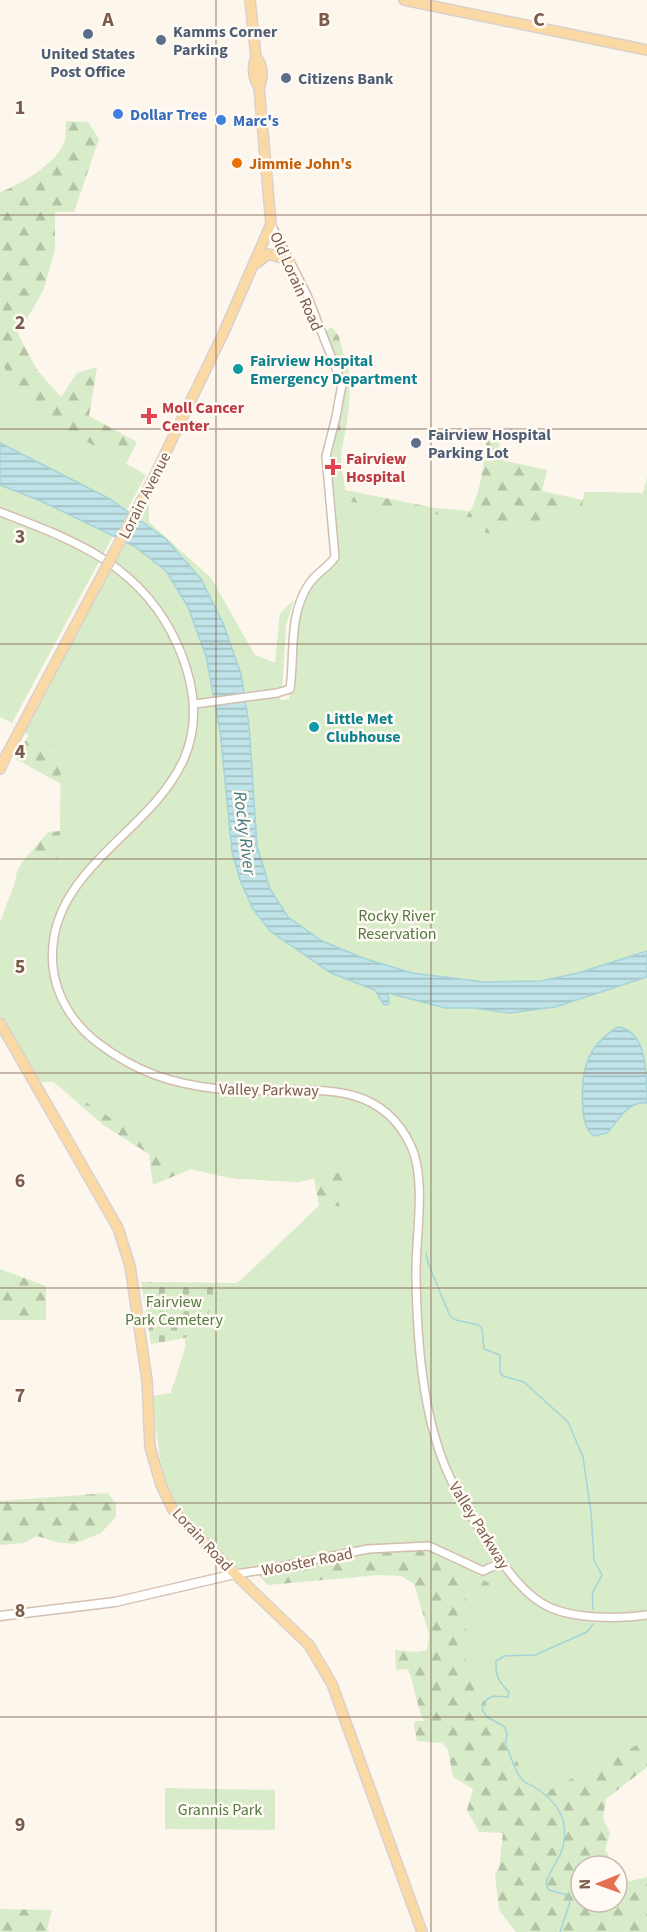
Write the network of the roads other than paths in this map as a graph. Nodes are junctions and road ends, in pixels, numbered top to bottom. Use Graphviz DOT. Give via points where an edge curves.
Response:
graph roads {
  1 [pos="250,0"];
  2 [pos="404,0"];
  3 [pos="647,50"];
  4 [pos="271,224"];
  5 [pos="289,260"];
  6 [pos="255,264"];
  7 [pos="0,513"];
  8 [pos="195,704"];
  9 [pos="0,769"];
  10 [pos="0,1023"];
  11 [pos="502,1562"];
  12 [pos="235,1574"];
  13 [pos="647,1615"];
  14 [pos="0,1616"];
  15 [pos="422,1932"];
  1 -- 4 [label="main road, Lorain Avenue"];
  2 -- 3 [label="main road"];
  4 -- 5 [label="street, Old Lorain Road"];
  4 -- 6 [label="main road, Lorain Avenue"];
  5 -- 6 [label="main road" via="268,254"];
  5 -- 8 [label="street, Old Lorain Road" via="310,301 342,384 326,456 336,549 333,561 309,583 299,605 293,629 290,689"];
  6 -- 9 [label="main road, Lorain Avenue, bridge" via="151,483"];
  7 -- 8 [label="street, Valley Parkway" via="91,550 138,585 156,605 174,637 190,677"];
  8 -- 11 [label="street, Valley Parkway" via="189,746 176,777 78,882 67,901 54,939 53,969 58,991 67,1010 91,1038 143,1071 184,1084 223,1090 327,1089 372,1103 399,1127 417,1160 417,1316 431,1422 439,1451 462,1501"];
  10 -- 12 [label="main road, Lorain Road" via="118,1228 131,1274 147,1380 150,1447 161,1485 173,1510"];
  11 -- 12 [label="street, Wooster Road" via="483,1571 429,1546 368,1549"];
  11 -- 13 [label="street, Valley Parkway" via="528,1593 548,1607 602,1617"];
  12 -- 14 [label="main road, Wooster Road" via="115,1602"];
  12 -- 15 [label="main road, Lorain Road" via="309,1645 332,1684"];
}
